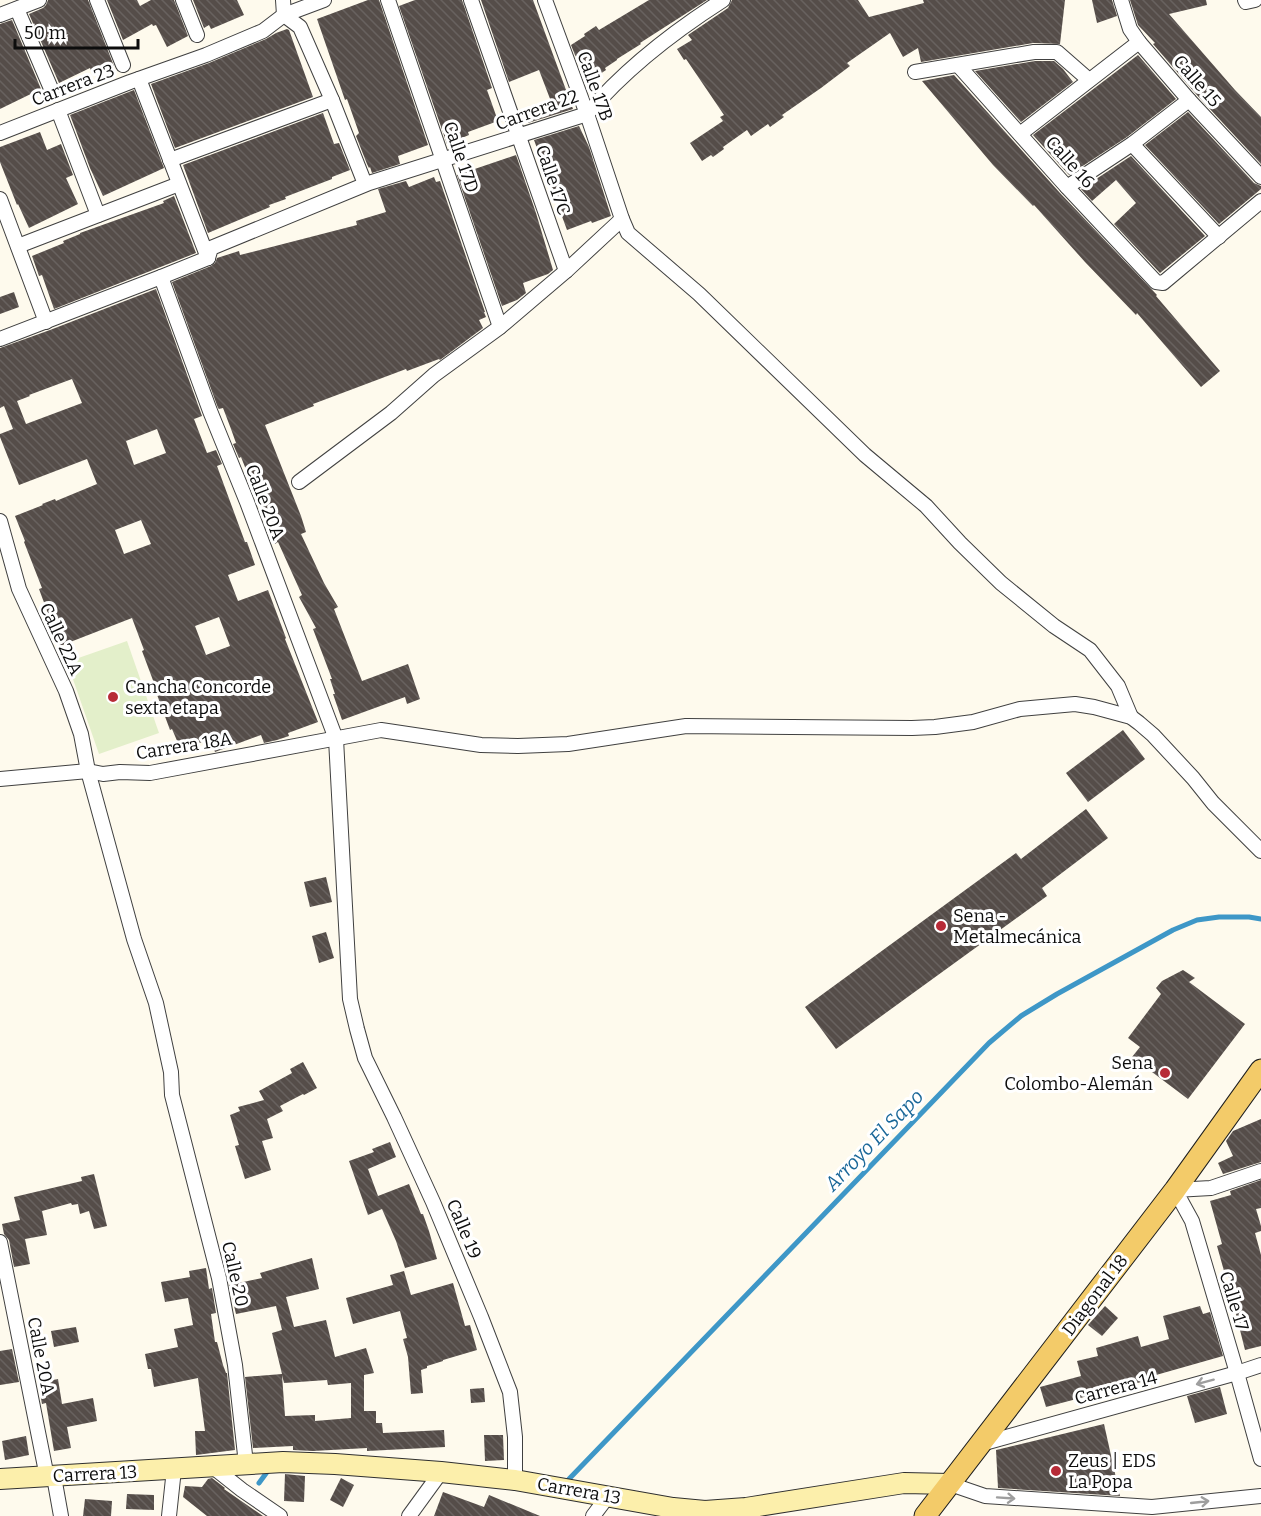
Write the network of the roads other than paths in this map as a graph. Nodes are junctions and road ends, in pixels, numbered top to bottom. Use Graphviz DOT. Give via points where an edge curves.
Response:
graph roads {
  1 [pos="39,0"];
  2 [pos="97,0"];
  3 [pos="183,0"];
  4 [pos="283,0"];
  5 [pos="324,0"];
  6 [pos="388,0"];
  7 [pos="471,0"];
  8 [pos="545,0"];
  9 [pos="723,0"];
  10 [pos="1121,0"];
  11 [pos="16,9"];
  12 [pos="0,15"];
  13 [pos="284,15"];
  14 [pos="198,35"];
  15 [pos="1139,42"];
  16 [pos="123,65"];
  17 [pos="958,65"];
  18 [pos="915,72"];
  19 [pos="139,79"];
  20 [pos="1089,80"];
  21 [pos="52,91"];
  22 [pos="332,100"];
  23 [pos="1189,100"];
  24 [pos="58,110"];
  25 [pos="587,114"];
  26 [pos="0,133"];
  27 [pos="1020,134"];
  28 [pos="519,137"];
  29 [pos="1131,144"];
  30 [pos="443,159"];
  31 [pos="170,160"];
  32 [pos="1261,177"];
  33 [pos="179,184"];
  34 [pos="365,184"];
  35 [pos="1067,187"];
  36 [pos="0,199"];
  37 [pos="1261,201"];
  38 [pos="98,215"];
  39 [pos="622,219"];
  40 [pos="1219,237"];
  41 [pos="18,246"];
  42 [pos="208,258"];
  43 [pos="566,271"];
  44 [pos="161,278"];
  45 [pos="46,322"];
  46 [pos="500,327"];
  47 [pos="0,339"];
  48 [pos="299,482"];
  49 [pos="0,521"];
  50 [pos="1131,717"];
  51 [pos="336,739"];
  52 [pos="88,771"];
  53 [pos="0,779"];
  54 [pos="1261,851"];
  55 [pos="350,999"];
  56 [pos="1261,1070"];
  57 [pos="172,1095"];
  58 [pos="1261,1171"];
  59 [pos="1175,1190"];
  60 [pos="0,1242"];
  61 [pos="1261,1365"];
  62 [pos="1237,1373"];
  63 [pos="981,1444"];
  64 [pos="1261,1459"];
  65 [pos="246,1464"];
  66 [pos="213,1467"];
  67 [pos="174,1469"];
  68 [pos="441,1472"];
  69 [pos="51,1477"];
  70 [pos="0,1479"];
  71 [pos="515,1480"];
  72 [pos="950,1484"];
  73 [pos="1261,1496"];
  74 [pos="608,1497"];
  75 [pos="704,1513"];
  76 [pos="61,1516"];
  77 [pos="170,1516"];
  78 [pos="280,1516"];
  79 [pos="409,1516"];
  80 [pos="593,1516"];
  81 [pos="925,1516"];
  1 -- 11 [label="street"];
  2 -- 16 [label="street"];
  3 -- 14 [label="street"];
  4 -- 13 [label="street"];
  5 -- 13 [label="street, Carrera 23"];
  6 -- 30 [label="street, Calle 17D"];
  7 -- 28 [label="street, Calle 17C"];
  8 -- 25 [label="street, Calle 17B"];
  9 -- 25 [label="street, Carrera 22" via="660,43"];
  10 -- 15 [label="street, Calle 15"];
  11 -- 12 [label="street"];
  11 -- 21 [label="street"];
  13 -- 19 [label="street, Carrera 23" via="262,31"];
  13 -- 22 [label="street" via="300,27"];
  15 -- 20 [label="street"];
  15 -- 23 [label="street, Calle 15"];
  17 -- 18 [label="street"];
  17 -- 20 [label="street" via="1056,52"];
  17 -- 27 [label="street, Calle 16"];
  19 -- 24 [label="street, Carrera 23"];
  19 -- 31 [label="street"];
  20 -- 27 [label="street"];
  22 -- 31 [label="street"];
  22 -- 34 [label="street"];
  23 -- 29 [label="street"];
  23 -- 32 [label="street, Calle 15"];
  24 -- 26 [label="street, Carrera 23"];
  24 -- 38 [label="street"];
  25 -- 28 [label="street, Carrera 22"];
  25 -- 39 [label="street, Calle 17B"];
  27 -- 35 [label="street, Calle 16"];
  28 -- 30 [label="street, Carrera 22"];
  28 -- 43 [label="street, Calle 17C"];
  29 -- 35 [label="street"];
  29 -- 40 [label="street"];
  30 -- 34 [label="street, Carrera 22"];
  30 -- 46 [label="street, Calle 17D"];
  31 -- 33 [label="street"];
  33 -- 38 [label="street"];
  33 -- 42 [label="street"];
  34 -- 42 [label="street, Carrera 22" via="212,248"];
  35 -- 40 [label="street, Calle 16" via="1155,282 1163,283"];
  36 -- 41 [label="street"];
  37 -- 40 [label="street"];
  38 -- 41 [label="street"];
  39 -- 43 [label="street"];
  39 -- 50 [label="street, Calle 17B" via="628,233 699,294 865,455 926,506 1001,583 1090,650 1118,686"];
  41 -- 45 [label="street"];
  42 -- 44 [label="street, Carrera 22"];
  43 -- 46 [label="street"];
  44 -- 45 [label="street, Carrera 22"];
  44 -- 51 [label="street, Calle 20A"];
  45 -- 47 [label="street, Carrera 22"];
  46 -- 48 [label="street"];
  49 -- 52 [label="street, Calle 22A" via="19,589 66,691 81,734"];
  50 -- 51 [label="street, Carrera 18A" via="1075,704 1020,709 935,727 686,726 568,744 518,746 481,745 381,730"];
  50 -- 54 [label="street" via="1153,735"];
  51 -- 52 [label="street, Carrera 18A" via="150,773"];
  51 -- 55 [label="street, Calle 20A"];
  52 -- 53 [label="street, Carrera 18A"];
  52 -- 57 [label="street, Calle 22A" via="134,939 156,1003"];
  55 -- 71 [label="street, Calle 19" via="365,1058 433,1202 510,1392"];
  56 -- 59 [label="main road, Diagonal 18"];
  57 -- 65 [label="street, Calle 20" via="219,1278 235,1365"];
  58 -- 59 [label="street" via="1210,1188"];
  59 -- 62 [label="street, Calle 17" via="1192,1221"];
  59 -- 63 [label="main road, Diagonal 18"];
  60 -- 69 [label="street, Calle 20A"];
  61 -- 62 [label="street, Carrera 14"];
  62 -- 63 [label="street, Carrera 14, one-way"];
  62 -- 64 [label="street, Calle 17"];
  63 -- 72 [label="main road, Diagonal 18"];
  65 -- 66 [label="street, Carrera 13"];
  65 -- 68 [label="street, Carrera 13" via="335,1464"];
  66 -- 67 [label="street, Carrera 13"];
  66 -- 78 [label="street"];
  67 -- 69 [label="street, Carrera 13"];
  67 -- 77 [label="street"];
  68 -- 71 [label="street, Carrera 13"];
  68 -- 79 [label="street"];
  69 -- 70 [label="street, Carrera 13"];
  69 -- 76 [label="street, Calle 20A"];
  71 -- 74 [label="street, Carrera 13"];
  72 -- 73 [label="street, Carrera 13, one-way" via="984,1497 1152,1507"];
  72 -- 75 [label="street, Carrera 13" via="904,1484"];
  72 -- 81 [label="main road, Diagonal 18"];
  74 -- 75 [label="street, Carrera 13"];
  74 -- 80 [label="street"];
}
